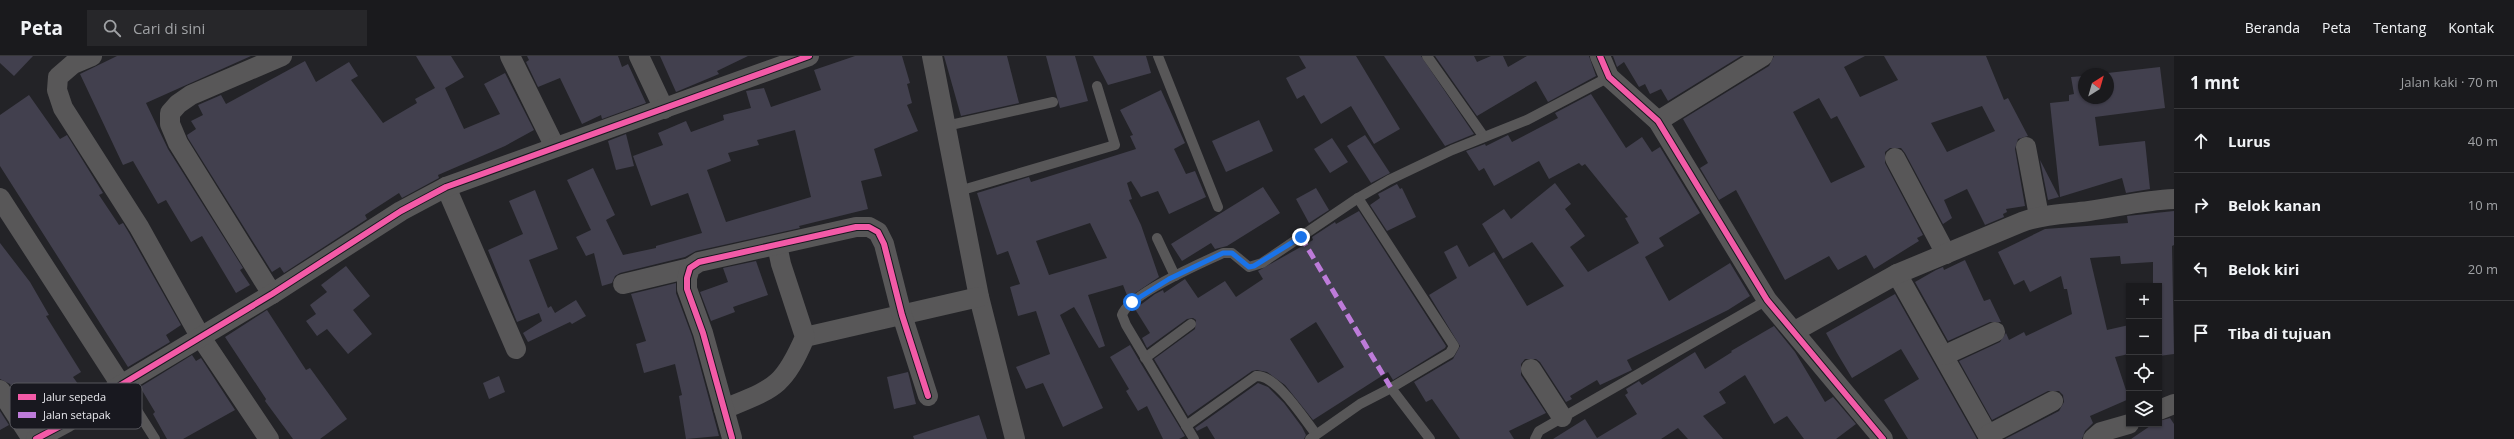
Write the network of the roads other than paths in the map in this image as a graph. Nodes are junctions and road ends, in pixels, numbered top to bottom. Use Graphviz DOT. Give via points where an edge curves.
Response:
graph roads {
  1 [pos="92,56"];
  2 [pos="282,56"];
  3 [pos="510,56"];
  4 [pos="640,56"];
  5 [pos="809,56"];
  6 [pos="932,56"];
  7 [pos="1158,56"];
  8 [pos="1427,56"];
  9 [pos="1600,56"];
  10 [pos="1763,56"];
  11 [pos="773,62"];
  12 [pos="1609,77"];
  13 [pos="1097,86"];
  14 [pos="1053,102"];
  15 [pos="664,109"];
  16 [pos="1658,121"];
  17 [pos="946,126"];
  18 [pos="1484,137"];
  19 [pos="555,147"];
  20 [pos="2026,147"];
  21 [pos="1895,158"];
  22 [pos="446,187"];
  23 [pos="958,191"];
  24 [pos="0,198"];
  25 [pos="1358,198"];
  26 [pos="2174,199"];
  27 [pos="1218,206"];
  28 [pos="2039,216"];
  29 [pos="1157,238"];
  30 [pos="777,245"];
  31 [pos="1946,254"];
  32 [pos="690,268"];
  33 [pos="1898,274"];
  34 [pos="1175,276"];
  35 [pos="623,284"];
  36 [pos="272,294"];
  37 [pos="979,297"];
  38 [pos="1768,300"];
  39 [pos="902,314"];
  40 [pos="1191,324"];
  41 [pos="1795,331"];
  42 [pos="1995,332"];
  43 [pos="200,336"];
  44 [pos="805,337"];
  45 [pos="516,349"];
  46 [pos="1944,355"];
  47 [pos="1145,358"];
  48 [pos="1531,369"];
  49 [pos="120,383"];
  50 [pos="124,383"];
  51 [pos="1391,388"];
  52 [pos="0,390"];
  53 [pos="928,396"];
  54 [pos="2053,401"];
  55 [pos="2174,404"];
  56 [pos="10,405"];
  57 [pos="724,409"];
  58 [pos="2162,409"];
  59 [pos="1562,417"];
  60 [pos="142,418"];
  61 [pos="2126,425"];
  62 [pos="1186,426"];
  63 [pos="25,429"];
  64 [pos="55,429"];
  65 [pos="1313,436"];
  66 [pos="1989,437"];
  67 [pos="732,438"];
  68 [pos="32,439"];
  69 [pos="36,439"];
  70 [pos="155,439"];
  71 [pos="269,439"];
  72 [pos="1015,439"];
  73 [pos="1194,439"];
  74 [pos="1430,439"];
  75 [pos="1535,439"];
  76 [pos="1883,439"];
  77 [pos="2093,439"];
  1 -- 43 [label="street" via="73,64 58,77 57,90 63,108 139,227"];
  2 -- 36 [label="street" via="191,95 170,113 170,124 178,143"];
  3 -- 19 [label="street"];
  4 -- 15 [label="street"];
  5 -- 11 [label="street"];
  6 -- 17 [label="street"];
  7 -- 27 [label="lane"];
  8 -- 18 [label="lane"];
  9 -- 12 [label="street"];
  10 -- 16 [label="street"];
  11 -- 15 [label="street"];
  12 -- 16 [label="street"];
  12 -- 18 [label="lane" via="1545,111"];
  13 -- 23 [label="lane" via="1115,145"];
  14 -- 17 [label="lane"];
  15 -- 19 [label="street"];
  16 -- 38 [label="street"];
  17 -- 23 [label="street"];
  18 -- 25 [label="lane" via="1389,180"];
  19 -- 22 [label="street"];
  20 -- 28 [label="street"];
  21 -- 31 [label="street"];
  22 -- 36 [label="street" via="401,211"];
  22 -- 45 [label="street"];
  23 -- 37 [label="street"];
  24 -- 49 [label="street"];
  25 -- 34 [label="lane" via="1262,263 1249,267 1228,252"];
  25 -- 51 [label="lane" via="1454,346 1450,353"];
  26 -- 28 [label="street" via="2150,200 2089,211"];
  28 -- 31 [label="street"];
  29 -- 34 [label="lane"];
  30 -- 32 [label="street" via="699,262"];
  30 -- 39 [label="street" via="856,227 869,227 878,232 884,244"];
  30 -- 44 [label="street"];
  31 -- 33 [label="street"];
  32 -- 35 [label="street"];
  32 -- 57 [label="street" via="687,289 703,333"];
  33 -- 41 [label="street"];
  33 -- 46 [label="street"];
  34 -- 47 [label="lane" via="1132,302 1123,311 1126,325"];
  36 -- 43 [label="street"];
  37 -- 39 [label="street"];
  37 -- 72 [label="street"];
  38 -- 41 [label="street"];
  38 -- 59 [label="lane"];
  39 -- 44 [label="street"];
  39 -- 53 [label="street"];
  40 -- 47 [label="lane"];
  41 -- 76 [label="street"];
  42 -- 46 [label="street"];
  43 -- 50 [label="street"];
  43 -- 71 [label="street"];
  44 -- 57 [label="street" via="790,368 772,389"];
  46 -- 66 [label="street"];
  47 -- 62 [label="lane"];
  48 -- 59 [label="street"];
  51 -- 65 [label="lane" via="1373,396"];
  51 -- 74 [label="lane"];
  52 -- 56 [label="street"];
  54 -- 66 [label="street"];
  55 -- 58 [label="street"];
  57 -- 67 [label="street"];
  59 -- 75 [label="lane" via="1539,431"];
  60 -- 70 [label="lane"];
  61 -- 77 [label="street" via="2101,432"];
  62 -- 65 [label="lane" via="1256,376 1261,376 1274,383"];
  62 -- 73 [label="lane"];
  63 -- 68 [label="street"];
  64 -- 69 [label="street"];
}
